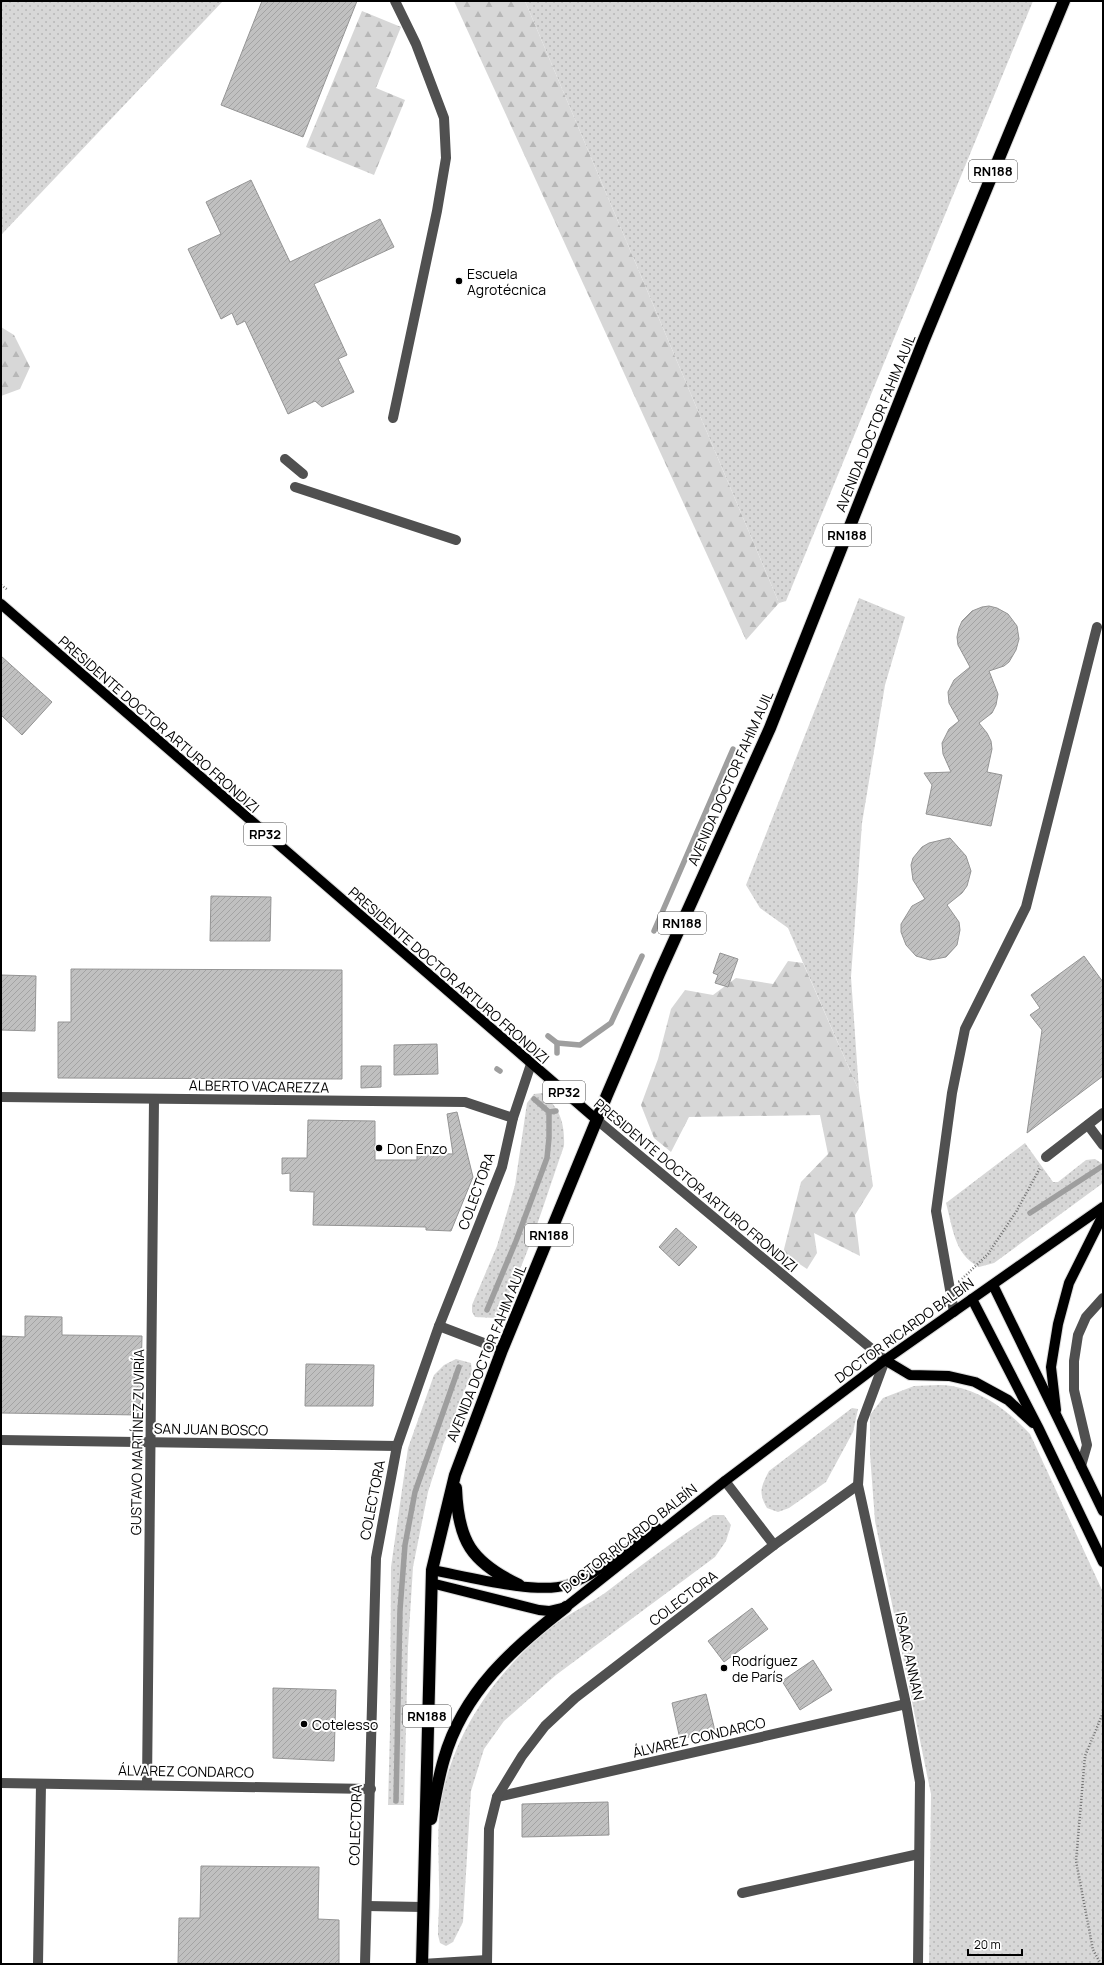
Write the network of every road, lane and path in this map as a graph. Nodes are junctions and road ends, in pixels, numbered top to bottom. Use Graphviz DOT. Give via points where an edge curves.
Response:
graph roads {
  1 [pos="395,1"];
  2 [pos="1064,1"];
  3 [pos="393,418"];
  4 [pos="284,459"];
  5 [pos="303,474"];
  6 [pos="295,487"];
  7 [pos="456,540"];
  8 [pos="1,604"];
  9 [pos="1097,627"];
  10 [pos="530,1064"];
  11 [pos="1,1097"];
  12 [pos="154,1099"];
  13 [pos="1103,1113"];
  14 [pos="513,1118"];
  15 [pos="597,1120"];
  16 [pos="1088,1125"];
  17 [pos="1103,1145"];
  18 [pos="1046,1157"];
  19 [pos="1103,1207"];
  20 [pos="1103,1215"];
  21 [pos="993,1285"];
  22 [pos="950,1291"];
  23 [pos="1103,1298"];
  24 [pos="972,1299"];
  25 [pos="954,1312"];
  26 [pos="439,1326"];
  27 [pos="502,1350"];
  28 [pos="885,1360"];
  29 [pos="1057,1418"];
  30 [pos="1038,1427"];
  31 [pos="1,1440"];
  32 [pos="151,1442"];
  33 [pos="397,1446"];
  34 [pos="1081,1466"];
  35 [pos="455,1475"];
  36 [pos="725,1481"];
  37 [pos="858,1485"];
  38 [pos="1103,1511"];
  39 [pos="774,1546"];
  40 [pos="1103,1562"];
  41 [pos="432,1570"];
  42 [pos="431,1583"];
  43 [pos="519,1585"];
  44 [pos="566,1607"];
  45 [pos="906,1704"];
  46 [pos="1103,1713"];
  47 [pos="1,1783"];
  48 [pos="41,1784"];
  49 [pos="147,1785"];
  50 [pos="371,1789"];
  51 [pos="497,1797"];
  52 [pos="425,1850"];
  53 [pos="919,1854"];
  54 [pos="742,1893"];
  55 [pos="367,1906"];
  56 [pos="423,1906"];
  57 [pos="487,1962"];
  58 [pos="38,1964"];
  59 [pos="365,1964"];
  60 [pos="422,1964"];
  61 [pos="918,1964"];
  62 [pos="1101,1964"];
  1 -- 3 [label="street" via="416,44 444,118 446,158 438,211"];
  2 -- 15 [label="highway, AVENIDA DOCTOR FAHIM AUIL / RN188" via="923,342 770,728 659,974"];
  4 -- 5 [label="street"];
  6 -- 7 [label="street"];
  8 -- 10 [label="main road, PRESIDENTE DOCTOR ARTURO FRONDIZI / RP32"];
  9 -- 22 [label="street" via="1026,907 965,1029 952,1093 936,1211"];
  10 -- 14 [label="street, COLECTORA"];
  10 -- 15 [label="main road, PRESIDENTE DOCTOR ARTURO FRONDIZI / RP32"];
  11 -- 12 [label="street, ALBERTO VACAREZZA"];
  12 -- 14 [label="street, ALBERTO VACAREZZA" via="465,1102"];
  12 -- 32 [label="street, GUSTAVO MARTÍNEZ ZUVIRÍA"];
  13 -- 16 [label="street"];
  14 -- 26 [label="street, COLECTORA" via="502,1167"];
  15 -- 27 [label="highway, AVENIDA DOCTOR FAHIM AUIL / RN188"];
  15 -- 28 [label="street, PRESIDENTE DOCTOR ARTURO FRONDIZI"];
  16 -- 17 [label="street"];
  16 -- 18 [label="street"];
  18 -- 22 [label="path" via="1016,1212 988,1254"];
  19 -- 21 [label="main road, DOCTOR RICARDO BALBÍN"];
  20 -- 29 [label="main road" via="1069,1283 1058,1324 1051,1367"];
  21 -- 24 [label="main road, DOCTOR RICARDO BALBÍN"];
  21 -- 29 [label="main road"];
  22 -- 25 [label="street"];
  23 -- 34 [label="street" via="1086,1317 1078,1335 1074,1361 1074,1390 1087,1445"];
  24 -- 25 [label="main road, DOCTOR RICARDO BALBÍN"];
  24 -- 30 [label="main road"];
  25 -- 28 [label="main road, DOCTOR RICARDO BALBÍN"];
  26 -- 27 [label="street"];
  26 -- 33 [label="street, COLECTORA"];
  27 -- 35 [label="highway, AVENIDA DOCTOR FAHIM AUIL / RN188"];
  28 -- 30 [label="main road" via="910,1375 949,1376 975,1382 1008,1400"];
  28 -- 36 [label="main road, DOCTOR RICARDO BALBÍN"];
  28 -- 37 [label="street, ISAAC ANNAN" via="862,1422"];
  29 -- 34 [label="main road"];
  30 -- 40 [label="main road"];
  31 -- 32 [label="street, SAN JUAN BOSCO"];
  32 -- 33 [label="street, SAN JUAN BOSCO"];
  32 -- 49 [label="street, GUSTAVO MARTÍNEZ ZUVIRÍA"];
  33 -- 50 [label="street, COLECTORA" via="376,1558"];
  34 -- 38 [label="main road"];
  35 -- 41 [label="highway, AVENIDA DOCTOR FAHIM AUIL / RN188"];
  35 -- 43 [label="highway" via="457,1512 464,1538 474,1554 486,1565"];
  36 -- 39 [label="street"];
  36 -- 43 [label="main road, DOCTOR RICARDO BALBÍN" via="580,1580 553,1589"];
  36 -- 44 [label="main road, DOCTOR RICARDO BALBÍN"];
  37 -- 39 [label="street, COLECTORA"];
  37 -- 45 [label="street, ISAAC ANNAN"];
  39 -- 51 [label="street, COLECTORA" via="575,1698 540,1732"];
  41 -- 42 [label="highway, RN188"];
  41 -- 43 [label="main road, DOCTOR RICARDO BALBÍN"];
  42 -- 44 [label="main road, DOCTOR RICARDO BALBÍN" via="539,1610 550,1611"];
  42 -- 52 [label="highway, RN188"];
  44 -- 52 [label="highway" via="511,1651 472,1700 444,1758"];
  45 -- 51 [label="street, ÁLVAREZ CONDARCO"];
  45 -- 53 [label="street, ISAAC ANNAN" via="920,1782"];
  46 -- 62 [label="path" via="1085,1756 1076,1861 1093,1950"];
  47 -- 48 [label="street, ÁLVAREZ CONDARCO"];
  48 -- 49 [label="street, ÁLVAREZ CONDARCO"];
  48 -- 58 [label="street"];
  49 -- 50 [label="street, ÁLVAREZ CONDARCO"];
  50 -- 55 [label="street, COLECTORA"];
  51 -- 57 [label="street, COLECTORA" via="489,1829"];
  52 -- 56 [label="highway, RN188"];
  53 -- 54 [label="street"];
  53 -- 61 [label="street, ISAAC ANNAN"];
  55 -- 56 [label="street"];
  55 -- 59 [label="street, COLECTORA"];
  56 -- 60 [label="highway, RN188"];
  57 -- 60 [label="street"];
}
